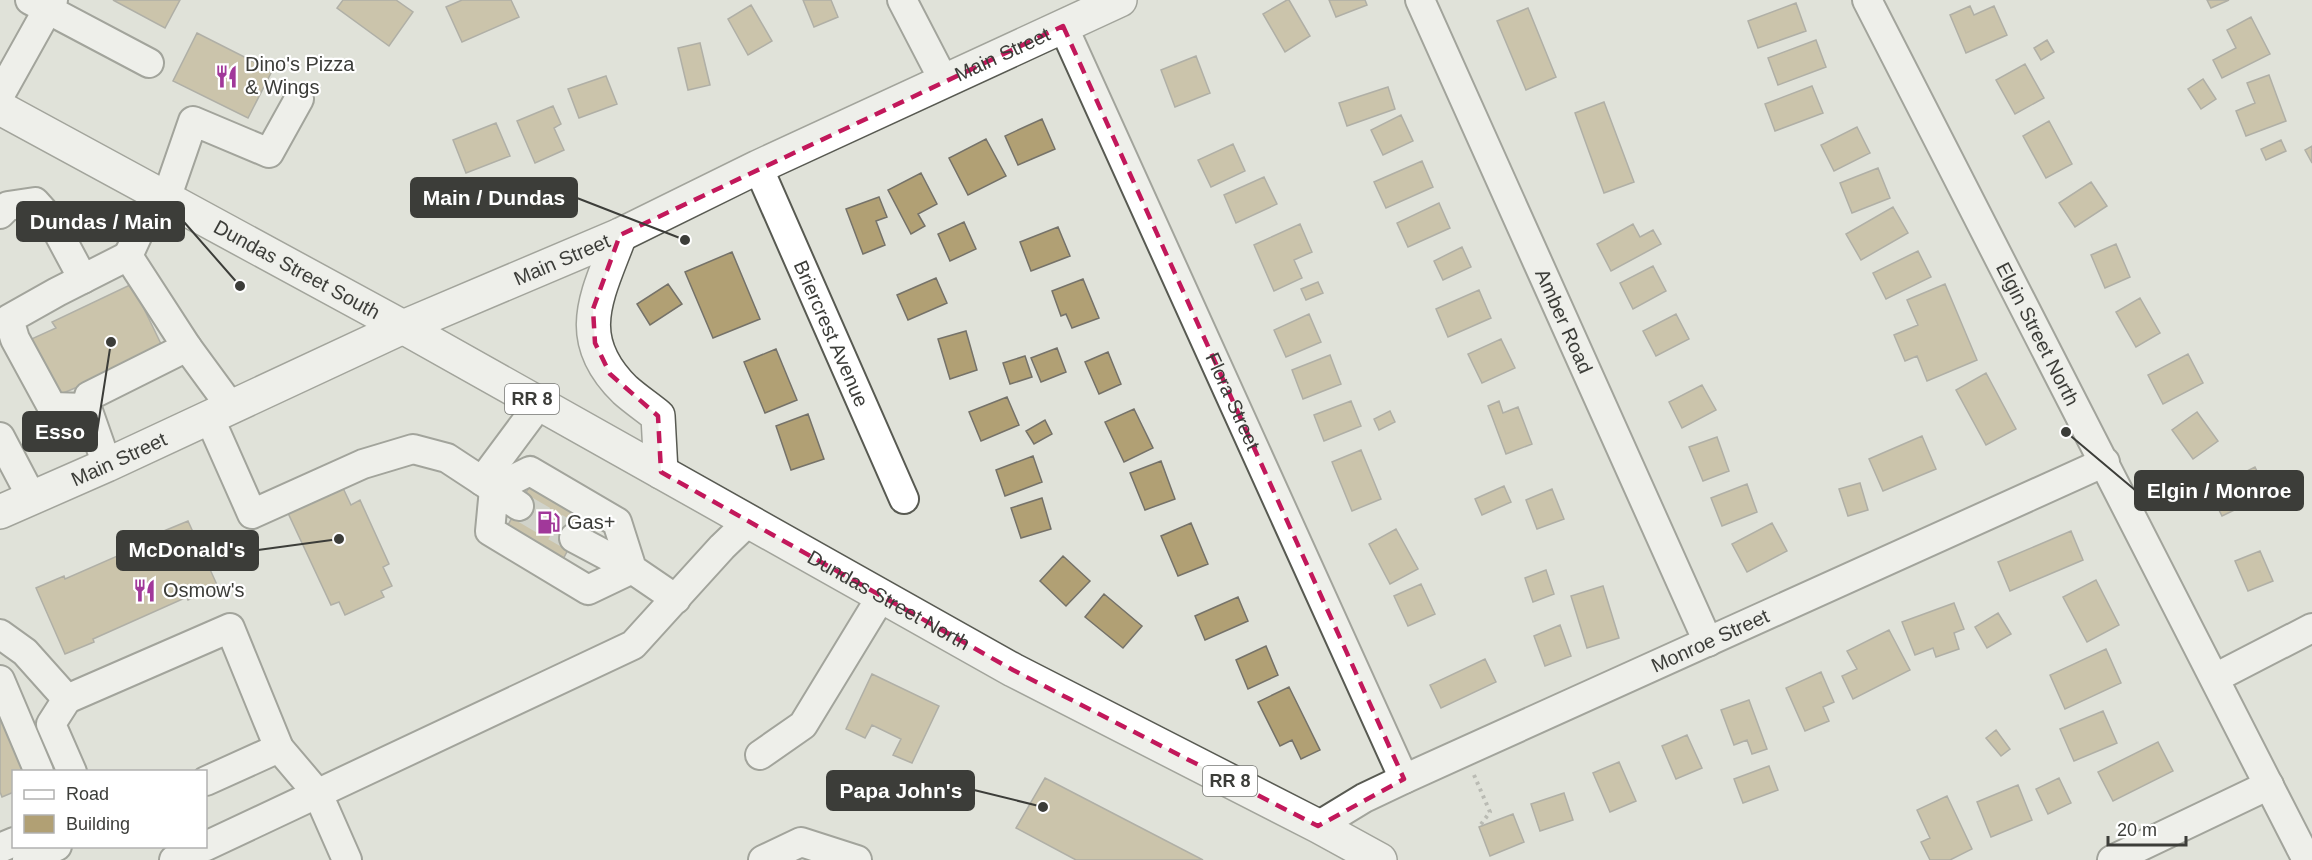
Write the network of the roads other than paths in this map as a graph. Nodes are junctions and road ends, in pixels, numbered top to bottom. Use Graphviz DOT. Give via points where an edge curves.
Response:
graph roads {
  1 [pos="902,0"];
  2 [pos="1120,0"];
  3 [pos="1420,0"];
  4 [pos="1868,0"];
  5 [pos="44,3"];
  6 [pos="1063,26"];
  7 [pos="149,63"];
  8 [pos="944,81"];
  9 [pos="0,95"];
  10 [pos="299,99"];
  11 [pos="0,108"];
  12 [pos="758,167"];
  13 [pos="161,196"];
  14 [pos="0,214"];
  15 [pos="620,235"];
  16 [pos="128,256"];
  17 [pos="83,279"];
  18 [pos="5,322"];
  19 [pos="403,327"];
  20 [pos="188,347"];
  21 [pos="540,403"];
  22 [pos="87,408"];
  23 [pos="220,412"];
  24 [pos="0,437"];
  25 [pos="2105,462"];
  26 [pos="107,465"];
  27 [pos="661,472"];
  28 [pos="488,485"];
  29 [pos="32,498"];
  30 [pos="904,499"];
  31 [pos="519,506"];
  32 [pos="0,512"];
  33 [pos="749,521"];
  34 [pos="574,538"];
  35 [pos="632,569"];
  36 [pos="881,597"];
  37 [pos="676,599"];
  38 [pos="2312,628"];
  39 [pos="11,642"];
  40 [pos="1708,642"];
  41 [pos="0,669"];
  42 [pos="2215,678"];
  43 [pos="0,680"];
  44 [pos="67,699"];
  45 [pos="279,748"];
  46 [pos="760,755"];
  47 [pos="39,770"];
  48 [pos="72,770"];
  49 [pos="1404,779"];
  50 [pos="207,781"];
  51 [pos="2269,785"];
  52 [pos="318,794"];
  53 [pos="1318,826"];
  54 [pos="207,845"];
  55 [pos="53,848"];
  56 [pos="201,848"];
  57 [pos="27,860"];
  58 [pos="174,860"];
  59 [pos="347,860"];
  60 [pos="764,860"];
  61 [pos="856,860"];
  62 [pos="1380,860"];
  63 [pos="2112,860"];
  64 [pos="2307,860"];
  1 -- 8 [label="street"];
  2 -- 6 [label="main road, Main Street"];
  3 -- 40 [label="street, Amber Road"];
  4 -- 25 [label="street, Elgin Street North"];
  5 -- 7 [label="street"];
  5 -- 9 [label="street"];
  6 -- 8 [label="main road, Main Street"];
  6 -- 49 [label="street, Flora Street"];
  8 -- 12 [label="main road, Main Street"];
  10 -- 13 [label="street" via="269,153 193,121"];
  11 -- 13 [label="main road, Dundas Street South / RR 8"];
  12 -- 15 [label="main road, Main Street"];
  12 -- 30 [label="street, Briercrest Avenue"];
  13 -- 16 [label="street"];
  13 -- 19 [label="main road, Dundas Street South / RR 8"];
  14 -- 17 [label="street" via="8,206 34,202 52,221"];
  15 -- 19 [label="main road, Main Street"];
  15 -- 27 [label="main road" via="594,309 595,343 610,374 658,416"];
  16 -- 17 [label="street"];
  16 -- 20 [label="street"];
  17 -- 18 [label="street"];
  18 -- 22 [label="street" via="52,406"];
  19 -- 21 [label="main road, Dundas Street North / RR 8"];
  19 -- 23 [label="main road, Main Street"];
  20 -- 22 [label="street" via="89,396"];
  20 -- 23 [label="street"];
  21 -- 27 [label="main road, Dundas Street North / RR 8"];
  21 -- 28 [label="street"];
  22 -- 26 [label="street"];
  23 -- 26 [label="main road, Main Street"];
  23 -- 28 [label="street" via="252,514 363,465 413,449 447,458"];
  24 -- 29 [label="street"];
  25 -- 40 [label="street, Monroe Street"];
  25 -- 42 [label="street, Elgin Street North"];
  26 -- 29 [label="main road, Main Street"];
  27 -- 33 [label="main road, Dundas Street North / RR 8"];
  28 -- 31 [label="street"];
  28 -- 35 [label="street" via="530,471 617,522"];
  28 -- 35 [label="street" via="490,531 588,590"];
  29 -- 32 [label="main road, Main Street"];
  33 -- 36 [label="main road, Dundas Street North / RR 8"];
  33 -- 37 [label="street"];
  34 -- 35 [label="street"];
  35 -- 37 [label="street"];
  36 -- 46 [label="street" via="803,725"];
  36 -- 53 [label="main road, Dundas Street North / RR 8" via="1013,670"];
  37 -- 52 [label="street" via="633,645"];
  38 -- 42 [label="street"];
  39 -- 41 [label="street"];
  39 -- 44 [label="street"];
  40 -- 49 [label="street, Monroe Street"];
  42 -- 51 [label="street, Elgin Street North"];
  43 -- 47 [label="street"];
  44 -- 45 [label="street" via="230,628"];
  44 -- 48 [label="street" via="51,724"];
  45 -- 50 [label="street"];
  45 -- 52 [label="street"];
  49 -- 53 [label="street, Monroe Street"];
  51 -- 63 [label="street"];
  51 -- 64 [label="street, Elgin Street North"];
  52 -- 54 [label="street"];
  52 -- 59 [label="street"];
  53 -- 62 [label="main road, Dundas Street North / RR 8"];
  55 -- 57 [label="street"];
  56 -- 58 [label="street"];
  60 -- 61 [label="street" via="801,842"];
}
